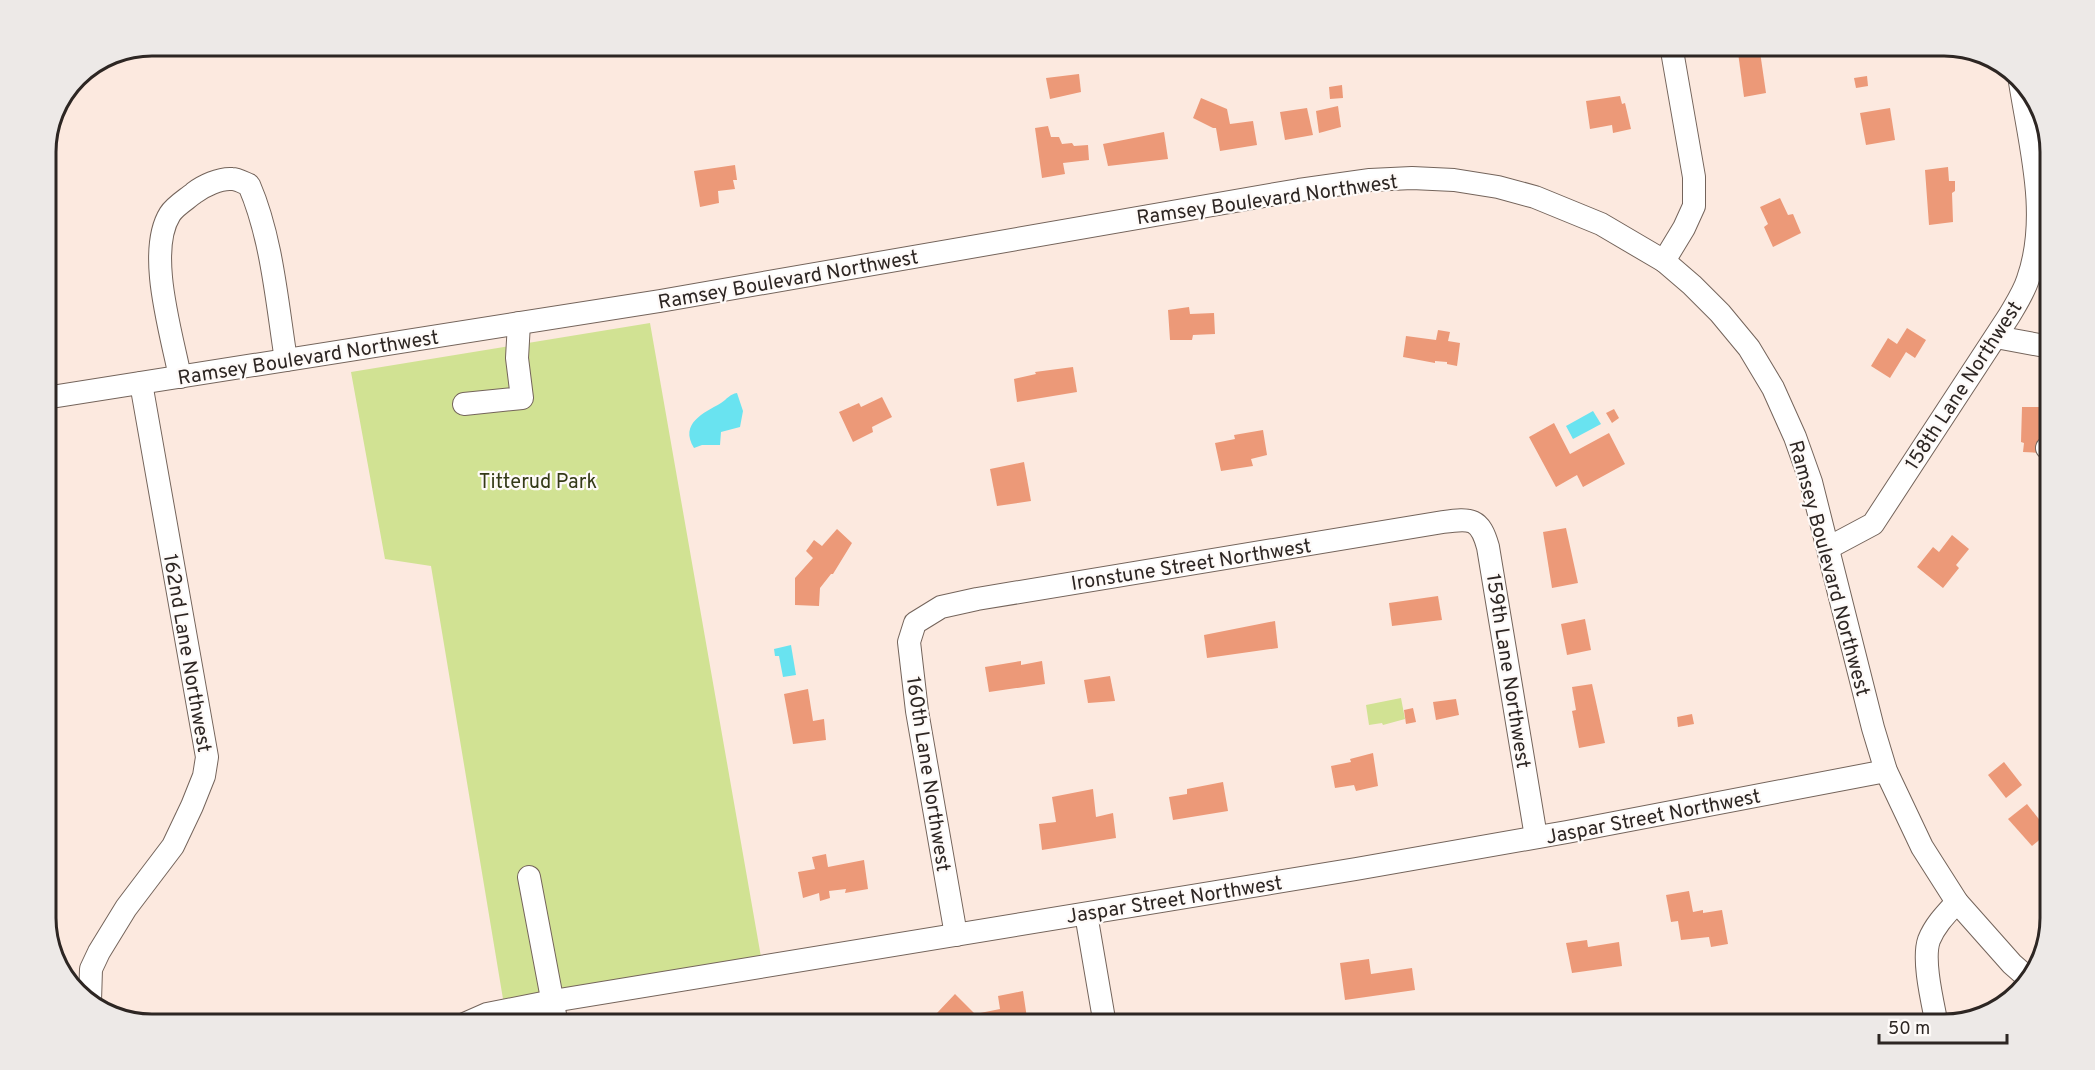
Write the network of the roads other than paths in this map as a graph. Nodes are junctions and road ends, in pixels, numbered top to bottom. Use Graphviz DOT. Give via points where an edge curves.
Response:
graph roads {
  1 [pos="1673,56"];
  2 [pos="2022,97"];
  3 [pos="1664,261"];
  4 [pos="519,323"];
  5 [pos="1996,337"];
  6 [pos="2039,346"];
  7 [pos="286,360"];
  8 [pos="180,376"];
  9 [pos="141,383"];
  10 [pos="56,396"];
  11 [pos="464,404"];
  12 [pos="1461,519"];
  13 [pos="1828,548"];
  14 [pos="924,619"];
  15 [pos="1886,771"];
  16 [pos="1536,837"];
  17 [pos="529,877"];
  18 [pos="1957,902"];
  19 [pos="1086,914"];
  20 [pos="956,935"];
  21 [pos="2022,973"];
  22 [pos="90,993"];
  23 [pos="553,1001"];
  24 [pos="487,1014"];
  25 [pos="555,1014"];
  26 [pos="1104,1014"];
  27 [pos="1934,1014"];
  1 -- 3 [label="street" via="1694,177 1694,206"];
  2 -- 5 [label="street, 158th Lane Northwest" via="2038,202 2037,244 2028,280"];
  3 -- 4 [label="street, Ramsey Boulevard Northwest" via="1601,224 1535,197 1454,180 1370,180"];
  3 -- 13 [label="street, Ramsey Boulevard Northwest" via="1720,313 1749,348 1773,388 1805,464"];
  4 -- 7 [label="street, Ramsey Boulevard Northwest"];
  4 -- 11 [label="street" via="517,358 522,398"];
  5 -- 6 [label="street"];
  5 -- 13 [label="street, 158th Lane Northwest" via="1873,524"];
  7 -- 8 [label="street, Ramsey Boulevard Northwest"];
  7 -- 8 [label="street" via="258,206 249,185 235,178 199,189 170,214 165,229 160,279"];
  8 -- 9 [label="street, Ramsey Boulevard Northwest"];
  9 -- 10 [label="street, Ramsey Boulevard Northwest"];
  9 -- 22 [label="street, 162nd Lane Northwest" via="207,757 204,776 173,846 126,908 99,952 91,969"];
  12 -- 14 [label="street, Ironstune Street Northwest" via="977,599 941,607"];
  12 -- 16 [label="street, 159th Lane Northwest" via="1483,529 1488,547"];
  13 -- 15 [label="street, Ramsey Boulevard Northwest"];
  14 -- 20 [label="street, 160th Lane Northwest" via="915,623 909,642 917,711"];
  15 -- 16 [label="street, Jaspar Street Northwest"];
  15 -- 18 [label="street, Ramsey Boulevard Northwest" via="1922,847"];
  16 -- 19 [label="street, Jaspar Street Northwest"];
  17 -- 23 [label="street"];
  18 -- 21 [label="street, Ramsey Boulevard Northwest"];
  18 -- 27 [label="street" via="1939,920 1928,942"];
  19 -- 20 [label="street, Jaspar Street Northwest"];
  19 -- 26 [label="street"];
  20 -- 23 [label="street, Jaspar Street Northwest"];
  23 -- 24 [label="street, Jaspar Street Northwest"];
  23 -- 25 [label="street"];
}
